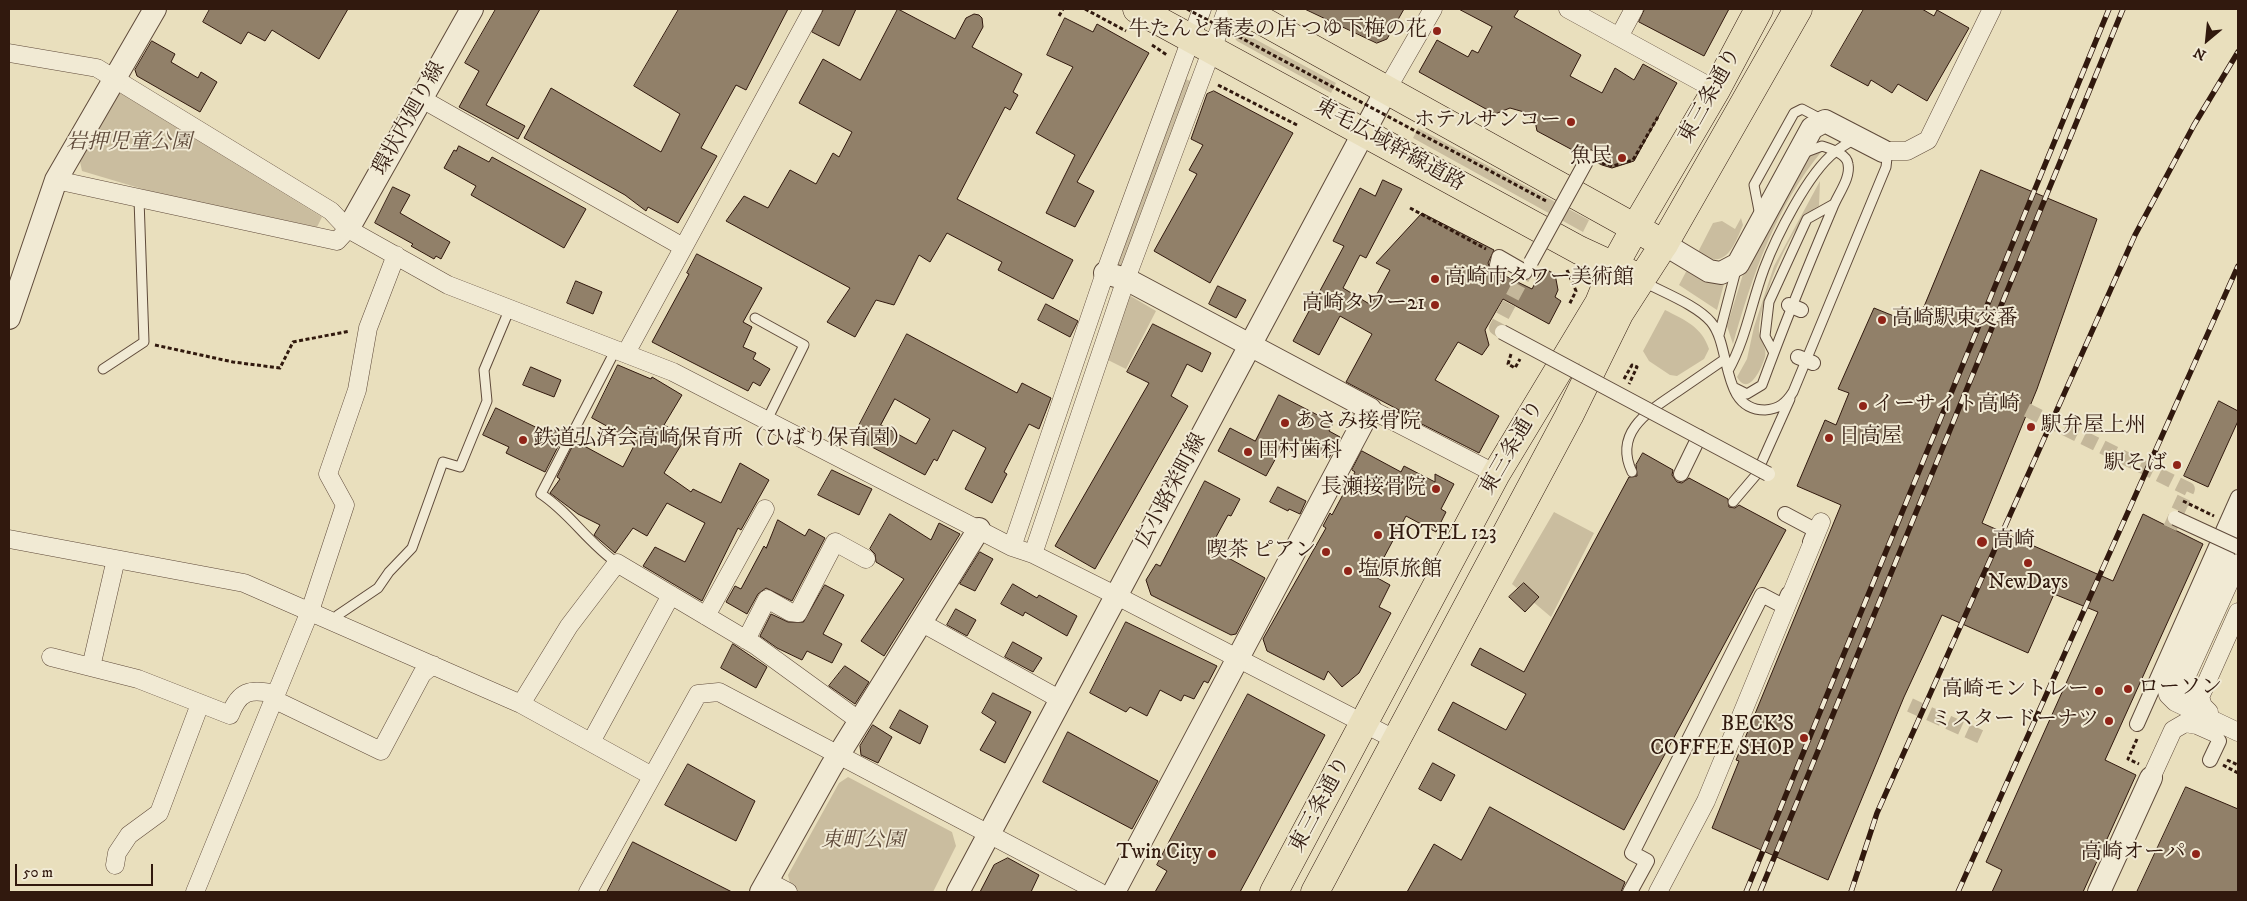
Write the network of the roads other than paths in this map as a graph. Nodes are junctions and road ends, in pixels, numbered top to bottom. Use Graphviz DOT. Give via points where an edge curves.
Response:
graph roads {
  1 [pos="155,9"];
  2 [pos="472,9"];
  3 [pos="813,9"];
  4 [pos="1202,9"];
  5 [pos="1227,9"];
  6 [pos="1241,9"];
  7 [pos="1433,9"];
  8 [pos="1568,9"];
  9 [pos="1634,9"];
  10 [pos="1759,9"];
  11 [pos="1798,9"];
  12 [pos="1992,9"];
  13 [pos="1135,22"];
  14 [pos="1619,37"];
  15 [pos="1201,44"];
  16 [pos="9,53"];
  17 [pos="114,78"];
  18 [pos="1387,89"];
  19 [pos="1716,90"];
  20 [pos="422,99"];
  21 [pos="1826,121"];
  22 [pos="1365,133"];
  23 [pos="1857,137"];
  24 [pos="1883,151"];
  25 [pos="1835,152"];
  26 [pos="1588,158"];
  27 [pos="1794,162"];
  28 [pos="56,180"];
  29 [pos="139,198"];
  30 [pos="1834,204"];
  31 [pos="1761,224"];
  32 [pos="348,228"];
  33 [pos="1635,228"];
  34 [pos="1664,244"];
  35 [pos="683,247"];
  36 [pos="396,255"];
  37 [pos="1498,261"];
  38 [pos="1738,264"];
  39 [pos="1614,266"];
  40 [pos="1105,273"];
  41 [pos="1126,279"];
  42 [pos="1642,280"];
  43 [pos="510,308"];
  44 [pos="9,318"];
  45 [pos="755,318"];
  46 [pos="1502,332"];
  47 [pos="1719,334"];
  48 [pos="1250,344"];
  49 [pos="621,351"];
  50 [pos="1774,353"];
  51 [pos="1725,358"];
  52 [pos="103,369"];
  53 [pos="1728,371"];
  54 [pos="1733,387"];
  55 [pos="1792,392"];
  56 [pos="1370,409"];
  57 [pos="767,420"];
  58 [pos="1699,437"];
  59 [pos="1632,472"];
  60 [pos="1496,474"];
  61 [pos="1681,474"];
  62 [pos="1768,474"];
  63 [pos="2238,497"];
  64 [pos="1733,502"];
  65 [pos="765,509"];
  66 [pos="1785,514"];
  67 [pos="2175,518"];
  68 [pos="1821,522"];
  69 [pos="2238,524"];
  70 [pos="979,529"];
  71 [pos="9,539"];
  72 [pos="2219,539"];
  73 [pos="1012,547"];
  74 [pos="2238,548"];
  75 [pos="1033,554"];
  76 [pos="116,559"];
  77 [pos="866,559"];
  78 [pos="617,563"];
  79 [pos="2238,563"];
  80 [pos="671,596"];
  81 [pos="1117,596"];
  82 [pos="310,611"];
  83 [pos="2238,612"];
  84 [pos="706,616"];
  85 [pos="335,622"];
  86 [pos="922,623"];
  87 [pos="746,640"];
  88 [pos="50,657"];
  89 [pos="1238,658"];
  90 [pos="433,665"];
  91 [pos="91,667"];
  92 [pos="274,696"];
  93 [pos="1061,700"];
  94 [pos="200,704"];
  95 [pos="521,704"];
  96 [pos="2209,712"];
  97 [pos="861,722"];
  98 [pos="1364,723"];
  99 [pos="2137,724"];
  100 [pos="2238,726"];
  101 [pos="2238,732"];
  102 [pos="1396,740"];
  103 [pos="2220,741"];
  104 [pos="590,742"];
  105 [pos="2238,743"];
  106 [pos="839,755"];
  107 [pos="2210,760"];
  108 [pos="652,776"];
  109 [pos="2151,778"];
  110 [pos="989,834"];
  111 [pos="115,865"];
  112 [pos="764,886"];
  113 [pos="195,892"];
  114 [pos="588,892"];
  115 [pos="788,892"];
  116 [pos="958,892"];
  117 [pos="1099,892"];
  118 [pos="1114,892"];
  119 [pos="1274,892"];
  120 [pos="1315,892"];
  121 [pos="1630,892"];
  122 [pos="1658,892"];
  123 [pos="2099,892"];
  1 -- 17 [label="street"];
  2 -- 20 [label="street, 環状内廻り線"];
  3 -- 35 [label="street"];
  4 -- 15 [label="street"];
  5 -- 15 [label="street"];
  6 -- 18 [label="main road"];
  7 -- 18 [label="street"];
  8 -- 14 [label="street"];
  9 -- 14 [label="street"];
  10 -- 19 [label="main road, 東三条通り"];
  11 -- 34 [label="main road, 東三条通り"];
  12 -- 24 [label="street" via="1928,140 1907,151"];
  13 -- 15 [label="main road, 東毛広域幹線道路"];
  14 -- 19 [label="street"];
  15 -- 22 [label="main road, 東毛広域幹線道路"];
  15 -- 40 [label="street" via="1182,65"];
  15 -- 41 [label="street" via="1200,76"];
  16 -- 17 [label="street" via="97,68"];
  17 -- 28 [label="street"];
  17 -- 32 [label="street" via="330,211"];
  18 -- 22 [label="street, 広小路栄町線"];
  18 -- 33 [label="main road"];
  19 -- 33 [label="main road, 東三条通り"];
  20 -- 32 [label="street, 環状内廻り線"];
  20 -- 35 [label="street"];
  21 -- 23 [label="street"];
  21 -- 27 [label="street" via="1812,128"];
  21 -- 31 [label="lane" via="1802,109 1794,113 1754,185"];
  22 -- 39 [label="main road, 東毛広域幹線道路"];
  22 -- 48 [label="street, 広小路栄町線"];
  23 -- 24 [label="street"];
  23 -- 25 [label="lane"];
  24 -- 55 [label="lane" via="1887,158 1886,167"];
  25 -- 27 [label="lane" via="1822,146 1809,149"];
  25 -- 30 [label="lane" via="1845,157 1849,171"];
  25 -- 53 [label="lane" via="1793,208 1767,261 1739,352"];
  26 -- 37 [label="street, bridge" via="1528,267"];
  27 -- 31 [label="street"];
  28 -- 29 [label="street"];
  28 -- 44 [label="street"];
  29 -- 32 [label="street" via="337,241"];
  29 -- 52 [label="lane" via="144,342"];
  30 -- 50 [label="lane"];
  30 -- 50 [label="lane" via="1807,219 1769,302 1765,336"];
  31 -- 38 [label="street"];
  32 -- 36 [label="street"];
  33 -- 34 [label="main road"];
  33 -- 39 [label="main road, 東三条通り"];
  34 -- 38 [label="street" via="1709,271 1721,273"];
  34 -- 42 [label="main road, 東三条通り"];
  35 -- 49 [label="street"];
  36 -- 43 [label="street" via="448,285"];
  36 -- 82 [label="street" via="368,328 357,390 328,474 346,505"];
  38 -- 47 [label="lane"];
  39 -- 42 [label="main road, 東毛広域幹線道路"];
  39 -- 60 [label="main road, 東三条通り" via="1599,303"];
  40 -- 41 [label="street"];
  40 -- 73 [label="street"];
  41 -- 48 [label="street"];
  41 -- 75 [label="street"];
  42 -- 47 [label="lane" via="1700,312"];
  42 -- 102 [label="main road, 東三条通り" via="1619,314 1569,416"];
  43 -- 49 [label="street"];
  43 -- 85 [label="lane" via="484,370 487,401 460,467 443,462 412,548 378,588 338,615"];
  45 -- 57 [label="lane" via="804,346"];
  46 -- 58 [label="street, bridge"];
  47 -- 51 [label="lane"];
  48 -- 56 [label="street"];
  48 -- 81 [label="street, 広小路栄町線"];
  49 -- 57 [label="street" via="673,372"];
  49 -- 78 [label="lane" via="541,494 559,506"];
  50 -- 54 [label="lane" via="1762,385 1747,394"];
  51 -- 53 [label="lane"];
  51 -- 59 [label="lane" via="1644,415 1631,432 1627,445"];
  53 -- 54 [label="lane"];
  54 -- 55 [label="lane" via="1748,406 1763,410 1783,405"];
  55 -- 64 [label="lane" via="1756,476"];
  56 -- 60 [label="street"];
  56 -- 89 [label="street"];
  57 -- 70 [label="street"];
  58 -- 61 [label="street"];
  58 -- 62 [label="street, bridge"];
  60 -- 98 [label="main road, 東三条通り"];
  63 -- 72 [label="street"];
  65 -- 84 [label="street"];
  66 -- 121 [label="street" via="1815,530 1783,606 1762,595 1632,853 1647,861"];
  67 -- 72 [label="street, bridge"];
  68 -- 122 [label="street" via="1706,801"];
  69 -- 101 [label="street" via="2165,684 2168,695 2175,702"];
  70 -- 73 [label="street"];
  70 -- 86 [label="street"];
  71 -- 76 [label="street"];
  72 -- 74 [label="street, bridge"];
  72 -- 99 [label="street"];
  73 -- 75 [label="street"];
  75 -- 81 [label="street"];
  76 -- 82 [label="street" via="244,583"];
  76 -- 91 [label="street"];
  77 -- 87 [label="street" via="835,542 798,613 767,599"];
  78 -- 80 [label="street"];
  78 -- 95 [label="street" via="569,626"];
  79 -- 96 [label="street" via="2183,684 2185,696"];
  80 -- 84 [label="street"];
  80 -- 104 [label="street"];
  81 -- 89 [label="street"];
  81 -- 93 [label="street, 広小路栄町線"];
  82 -- 85 [label="street"];
  82 -- 92 [label="street"];
  83 -- 96 [label="street" via="2200,697"];
  84 -- 87 [label="street"];
  85 -- 90 [label="street"];
  86 -- 93 [label="street"];
  86 -- 97 [label="street"];
  87 -- 97 [label="street"];
  88 -- 91 [label="street"];
  89 -- 98 [label="street"];
  89 -- 118 [label="street"];
  90 -- 92 [label="street" via="422,674 381,751"];
  90 -- 95 [label="street"];
  91 -- 94 [label="street" via="138,679"];
  92 -- 94 [label="street" via="260,690 245,693 235,700 230,715"];
  92 -- 113 [label="street"];
  93 -- 110 [label="street, 広小路栄町線"];
  94 -- 111 [label="street" via="159,813 129,835 117,853"];
  95 -- 104 [label="street"];
  96 -- 100 [label="street"];
  97 -- 106 [label="street"];
  98 -- 102 [label="street"];
  98 -- 119 [label="main road, 東三条通り"];
  102 -- 120 [label="main road, 東三条通り"];
  103 -- 107 [label="street"];
  104 -- 108 [label="street"];
  105 -- 109 [label="street" via="2185,723 2174,730"];
  106 -- 108 [label="street" via="719,692 698,694"];
  106 -- 110 [label="street"];
  106 -- 112 [label="street"];
  108 -- 114 [label="street"];
  109 -- 123 [label="street"];
  110 -- 116 [label="street, 広小路栄町線"];
  110 -- 117 [label="street"];
  112 -- 115 [label="street"];
}
